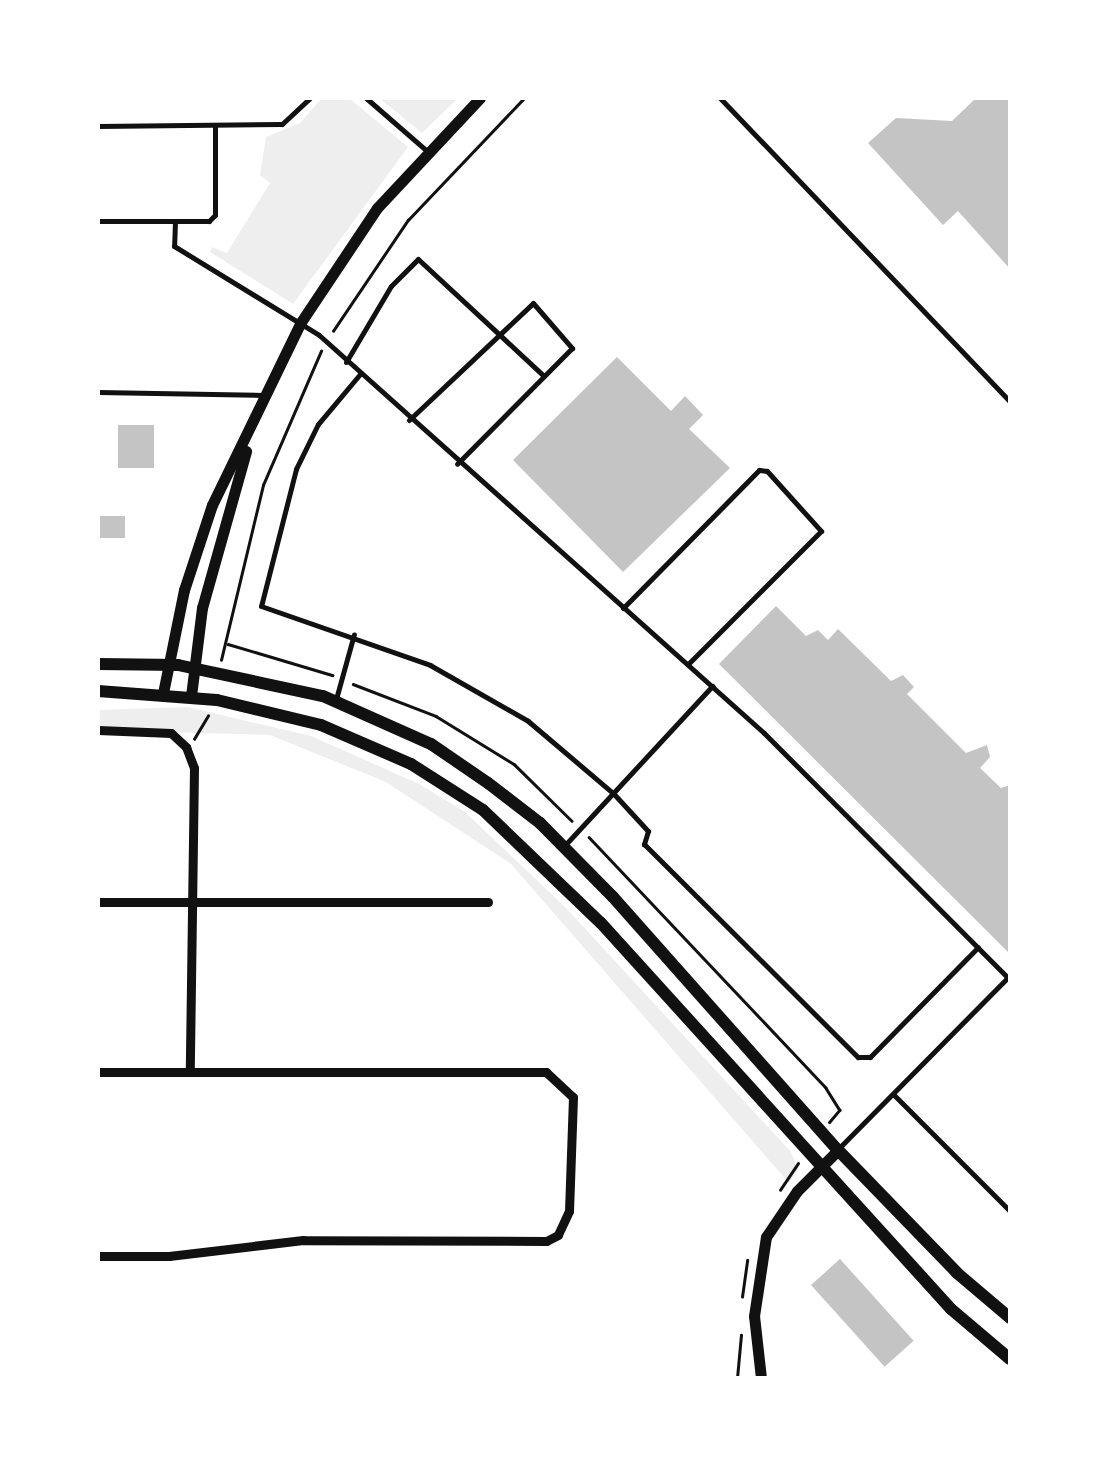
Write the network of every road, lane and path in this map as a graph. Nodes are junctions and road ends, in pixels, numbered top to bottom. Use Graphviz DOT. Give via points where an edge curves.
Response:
graph roads {
  1 [pos="310,98"];
  2 [pos="366,98"];
  3 [pos="480,98"];
  4 [pos="720,98"];
  5 [pos="215,124"];
  6 [pos="98,126"];
  7 [pos="427,152"];
  8 [pos="98,221"];
  9 [pos="174,221"];
  10 [pos="301,322"];
  11 [pos="499,331"];
  12 [pos="346,362"];
  13 [pos="360,374"];
  14 [pos="544,376"];
  15 [pos="98,392"];
  16 [pos="267,396"];
  17 [pos="1010,401"];
  18 [pos="259,414"];
  19 [pos="409,420"];
  20 [pos="457,464"];
  21 [pos="623,608"];
  22 [pos="354,634"];
  23 [pos="228,644"];
  24 [pos="224,648"];
  25 [pos="98,664"];
  26 [pos="169,664"];
  27 [pos="688,664"];
  28 [pos="194,667"];
  29 [pos="712,686"];
  30 [pos="98,692"];
  31 [pos="162,693"];
  32 [pos="191,696"];
  33 [pos="335,701"];
  34 [pos="209,708"];
  35 [pos="98,730"];
  36 [pos="184,744"];
  37 [pos="613,792"];
  38 [pos="563,847"];
  39 [pos="191,901"];
  40 [pos="98,902"];
  41 [pos="488,902"];
  42 [pos="978,947"];
  43 [pos="1009,978"];
  44 [pos="98,1072"];
  45 [pos="190,1072"];
  46 [pos="893,1094"];
  47 [pos="838,1150"];
  48 [pos="818,1170"];
  49 [pos="1010,1211"];
  50 [pos="98,1256"];
  51 [pos="1010,1318"];
  52 [pos="1010,1359"];
  53 [pos="760,1378"];
  1 -- 5 [label="lane" via="282,124"];
  2 -- 7 [label="lane"];
  3 -- 7 [label="street"];
  4 -- 17 [label="lane"];
  5 -- 6 [label="lane"];
  5 -- 9 [label="lane" via="215,215 208,222"];
  7 -- 10 [label="street" via="377,208"];
  8 -- 9 [label="lane"];
  9 -- 10 [label="lane" via="174,246"];
  10 -- 12 [label="lane"];
  10 -- 16 [label="street"];
  11 -- 12 [label="lane" via="418,259 391,286"];
  11 -- 14 [label="lane"];
  11 -- 14 [label="lane" via="533,303 573,342"];
  11 -- 19 [label="lane"];
  12 -- 13 [label="lane"];
  13 -- 19 [label="lane"];
  13 -- 22 [label="lane" via="318,424 296,469 266,565 261,606"];
  14 -- 20 [label="lane"];
  15 -- 16 [label="lane" via="243,390"];
  16 -- 18 [label="street"];
  18 -- 26 [label="street" via="212,505"];
  18 -- 28 [label="street" via="226,511"];
  19 -- 20 [label="lane"];
  20 -- 21 [label="lane"];
  21 -- 27 [label="lane"];
  21 -- 27 [label="lane" via="758,470 767,471 820,531"];
  22 -- 33 [label="lane"];
  22 -- 37 [label="lane" via="479,690"];
  23 -- 24 [label="path"];
  25 -- 26 [label="main road"];
  26 -- 28 [label="main road"];
  26 -- 31 [label="street"];
  27 -- 29 [label="lane"];
  28 -- 32 [label="street"];
  28 -- 33 [label="main road"];
  29 -- 37 [label="lane"];
  29 -- 42 [label="lane"];
  30 -- 31 [label="main road"];
  31 -- 32 [label="main road"];
  32 -- 48 [label="main road" via="284,714 368,742 483,810 601,923"];
  33 -- 38 [label="main road" via="431,744 488,782"];
  34 -- 36 [label="path"];
  35 -- 36 [label="street" via="158,730"];
  36 -- 39 [label="street" via="194,768"];
  37 -- 38 [label="lane"];
  37 -- 42 [label="lane" via="648,831 644,844 858,1057 870,1057"];
  38 -- 47 [label="main road"];
  39 -- 40 [label="street"];
  39 -- 41 [label="street"];
  39 -- 45 [label="street"];
  42 -- 43 [label="lane"];
  43 -- 46 [label="lane"];
  44 -- 45 [label="street"];
  45 -- 50 [label="street" via="546,1072 573,1097 569,1211 558,1235 546,1241 303,1240"];
  46 -- 47 [label="lane"];
  46 -- 49 [label="lane"];
  47 -- 48 [label="street"];
  47 -- 51 [label="main road"];
  48 -- 52 [label="main road" via="950,1309"];
  48 -- 53 [label="street" via="766,1238 754,1316"];
}
